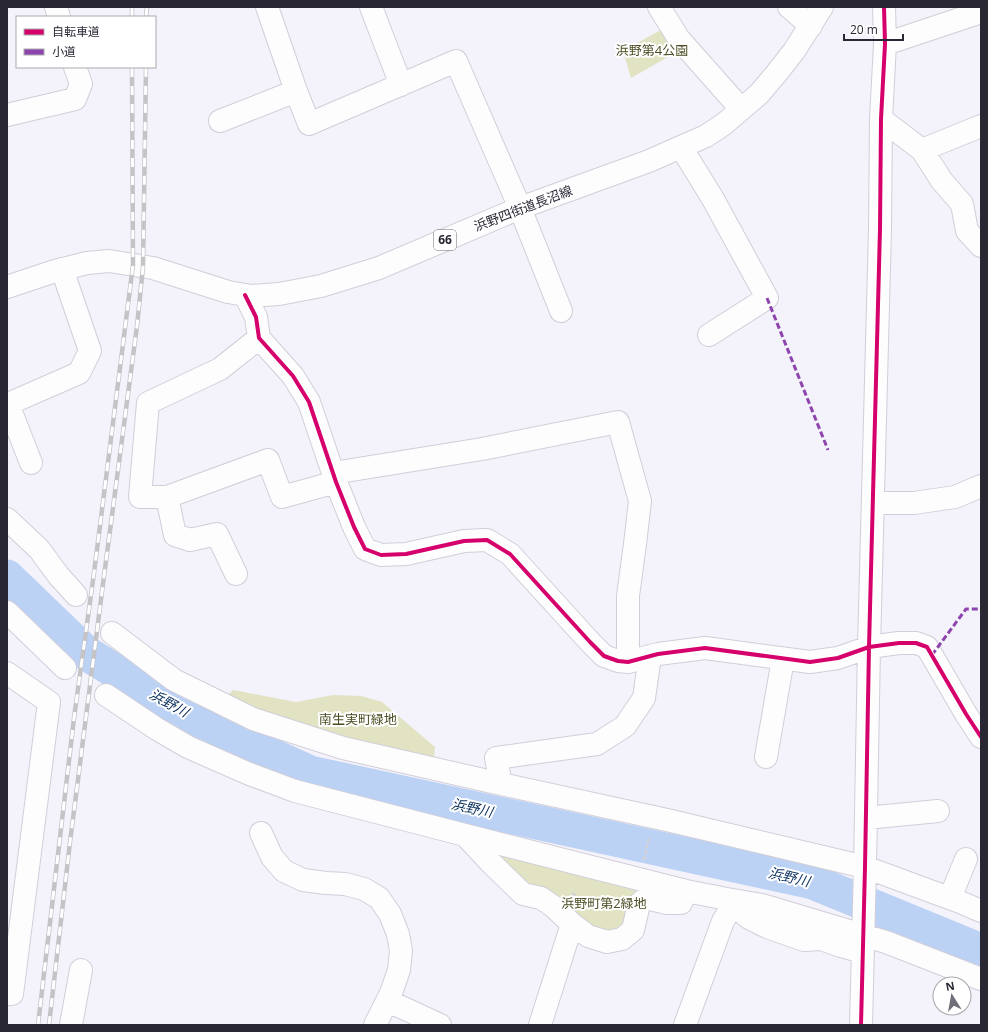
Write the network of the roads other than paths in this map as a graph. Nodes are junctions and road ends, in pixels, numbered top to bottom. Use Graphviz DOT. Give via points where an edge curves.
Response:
graph roads {
  1 [pos="267,7"];
  2 [pos="371,7"];
  3 [pos="659,7"];
  4 [pos="789,7"];
  5 [pos="822,7"];
  6 [pos="884,7"];
  7 [pos="981,12"];
  8 [pos="811,26"];
  9 [pos="886,44"];
  10 [pos="75,68"];
  11 [pos="401,85"];
  12 [pos="296,91"];
  13 [pos="742,109"];
  14 [pos="7,115"];
  15 [pos="881,119"];
  16 [pos="220,121"];
  17 [pos="981,126"];
  18 [pos="681,147"];
  19 [pos="922,150"];
  20 [pos="520,208"];
  21 [pos="981,246"];
  22 [pos="62,269"];
  23 [pos="7,287"];
  24 [pos="245,295"];
  25 [pos="561,311"];
  26 [pos="710,335"];
  27 [pos="259,338"];
  28 [pos="31,463"];
  29 [pos="335,477"];
  30 [pos="981,486"];
  31 [pos="167,497"];
  32 [pos="873,503"];
  33 [pos="7,518"];
  34 [pos="236,574"];
  35 [pos="76,595"];
  36 [pos="7,612"];
  37 [pos="112,634"];
  38 [pos="869,647"];
  39 [pos="650,656"];
  40 [pos="783,659"];
  41 [pos="628,662"];
  42 [pos="65,668"];
  43 [pos="7,674"];
  44 [pos="106,695"];
  45 [pos="981,737"];
  46 [pos="766,757"];
  47 [pos="501,784"];
  48 [pos="938,811"];
  49 [pos="866,818"];
  50 [pos="261,833"];
  51 [pos="465,835"];
  52 [pos="966,859"];
  53 [pos="865,867"];
  54 [pos="686,891"];
  55 [pos="950,898"];
  56 [pos="728,902"];
  57 [pos="981,911"];
  58 [pos="572,924"];
  59 [pos="863,944"];
  60 [pos="81,970"];
  61 [pos="981,979"];
  62 [pos="7,994"];
  63 [pos="390,997"];
  64 [pos="71,1025"];
  65 [pos="375,1025"];
  66 [pos="440,1025"];
  67 [pos="540,1025"];
  68 [pos="685,1025"];
  69 [pos="861,1025"];
  1 -- 12 [label="street"];
  2 -- 11 [label="street"];
  3 -- 13 [label="street" via="679,38"];
  4 -- 8 [label="street"];
  5 -- 8 [label="street, 浜野四街道長沼線 / 66"];
  6 -- 9 [label="street"];
  7 -- 9 [label="street"];
  8 -- 13 [label="street, 浜野四街道長沼線 / 66" via="776,74"];
  9 -- 15 [label="street"];
  10 -- 14 [label="street" via="81,84 75,99"];
  11 -- 12 [label="street" via="309,124"];
  11 -- 20 [label="street" via="456,61"];
  12 -- 16 [label="street"];
  13 -- 18 [label="street, 浜野四街道長沼線 / 66" via="706,136"];
  15 -- 19 [label="street"];
  15 -- 32 [label="street"];
  17 -- 19 [label="street"];
  18 -- 20 [label="street, 浜野四街道長沼線 / 66"];
  18 -- 26 [label="street" via="713,199 767,298"];
  19 -- 21 [label="street" via="962,204 967,231"];
  20 -- 24 [label="street, 浜野四街道長沼線 / 66" via="379,268 321,286 279,294"];
  20 -- 25 [label="street"];
  22 -- 23 [label="street, 浜野四街道長沼線 / 66"];
  22 -- 24 [label="street, 浜野四街道長沼線 / 66" via="87,262 109,261 153,268"];
  22 -- 28 [label="street" via="90,352 80,373 8,404"];
  24 -- 27 [label="street" via="256,317"];
  27 -- 29 [label="street" via="293,376 310,402"];
  27 -- 31 [label="street" via="220,369 148,403 140,497"];
  29 -- 31 [label="street" via="282,497 268,460"];
  29 -- 41 [label="street" via="364,549 381,555 406,554 464,541 487,540 510,554 604,656"];
  29 -- 41 [label="street" via="618,422 640,501 628,596"];
  30 -- 32 [label="street" via="955,497 914,503"];
  31 -- 34 [label="street" via="175,535 190,540 217,534"];
  32 -- 38 [label="street"];
  33 -- 35 [label="street" via="39,549 58,576"];
  36 -- 42 [label="street"];
  37 -- 47 [label="street" via="174,680 253,719 343,748"];
  38 -- 40 [label="street" via="838,658 810,662"];
  38 -- 45 [label="street" via="899,643 916,643 927,647"];
  38 -- 49 [label="street"];
  39 -- 40 [label="street" via="705,648"];
  39 -- 41 [label="street"];
  39 -- 47 [label="street" via="644,698 625,726 597,744 496,758"];
  40 -- 46 [label="street"];
  43 -- 62 [label="street" via="49,702 12,994"];
  44 -- 51 [label="street" via="188,747 247,773 295,791"];
  47 -- 53 [label="street"];
  48 -- 49 [label="street"];
  49 -- 53 [label="street"];
  50 -- 63 [label="street" via="272,857 284,871 303,880 345,884 364,889 379,898 390,914 401,951 400,970"];
  51 -- 54 [label="street"];
  51 -- 58 [label="street" via="523,894 541,898"];
  52 -- 55 [label="street"];
  53 -- 55 [label="street"];
  53 -- 59 [label="street"];
  54 -- 56 [label="street"];
  54 -- 58 [label="street" via="681,903 646,898 638,904 633,930 622,939 607,942 588,936"];
  55 -- 57 [label="street"];
  56 -- 59 [label="street" via="762,905"];
  56 -- 68 [label="street"];
  58 -- 67 [label="street"];
  59 -- 61 [label="street" via="886,942"];
  59 -- 69 [label="street"];
  60 -- 64 [label="street"];
  63 -- 65 [label="street"];
  63 -- 66 [label="street"];
}
